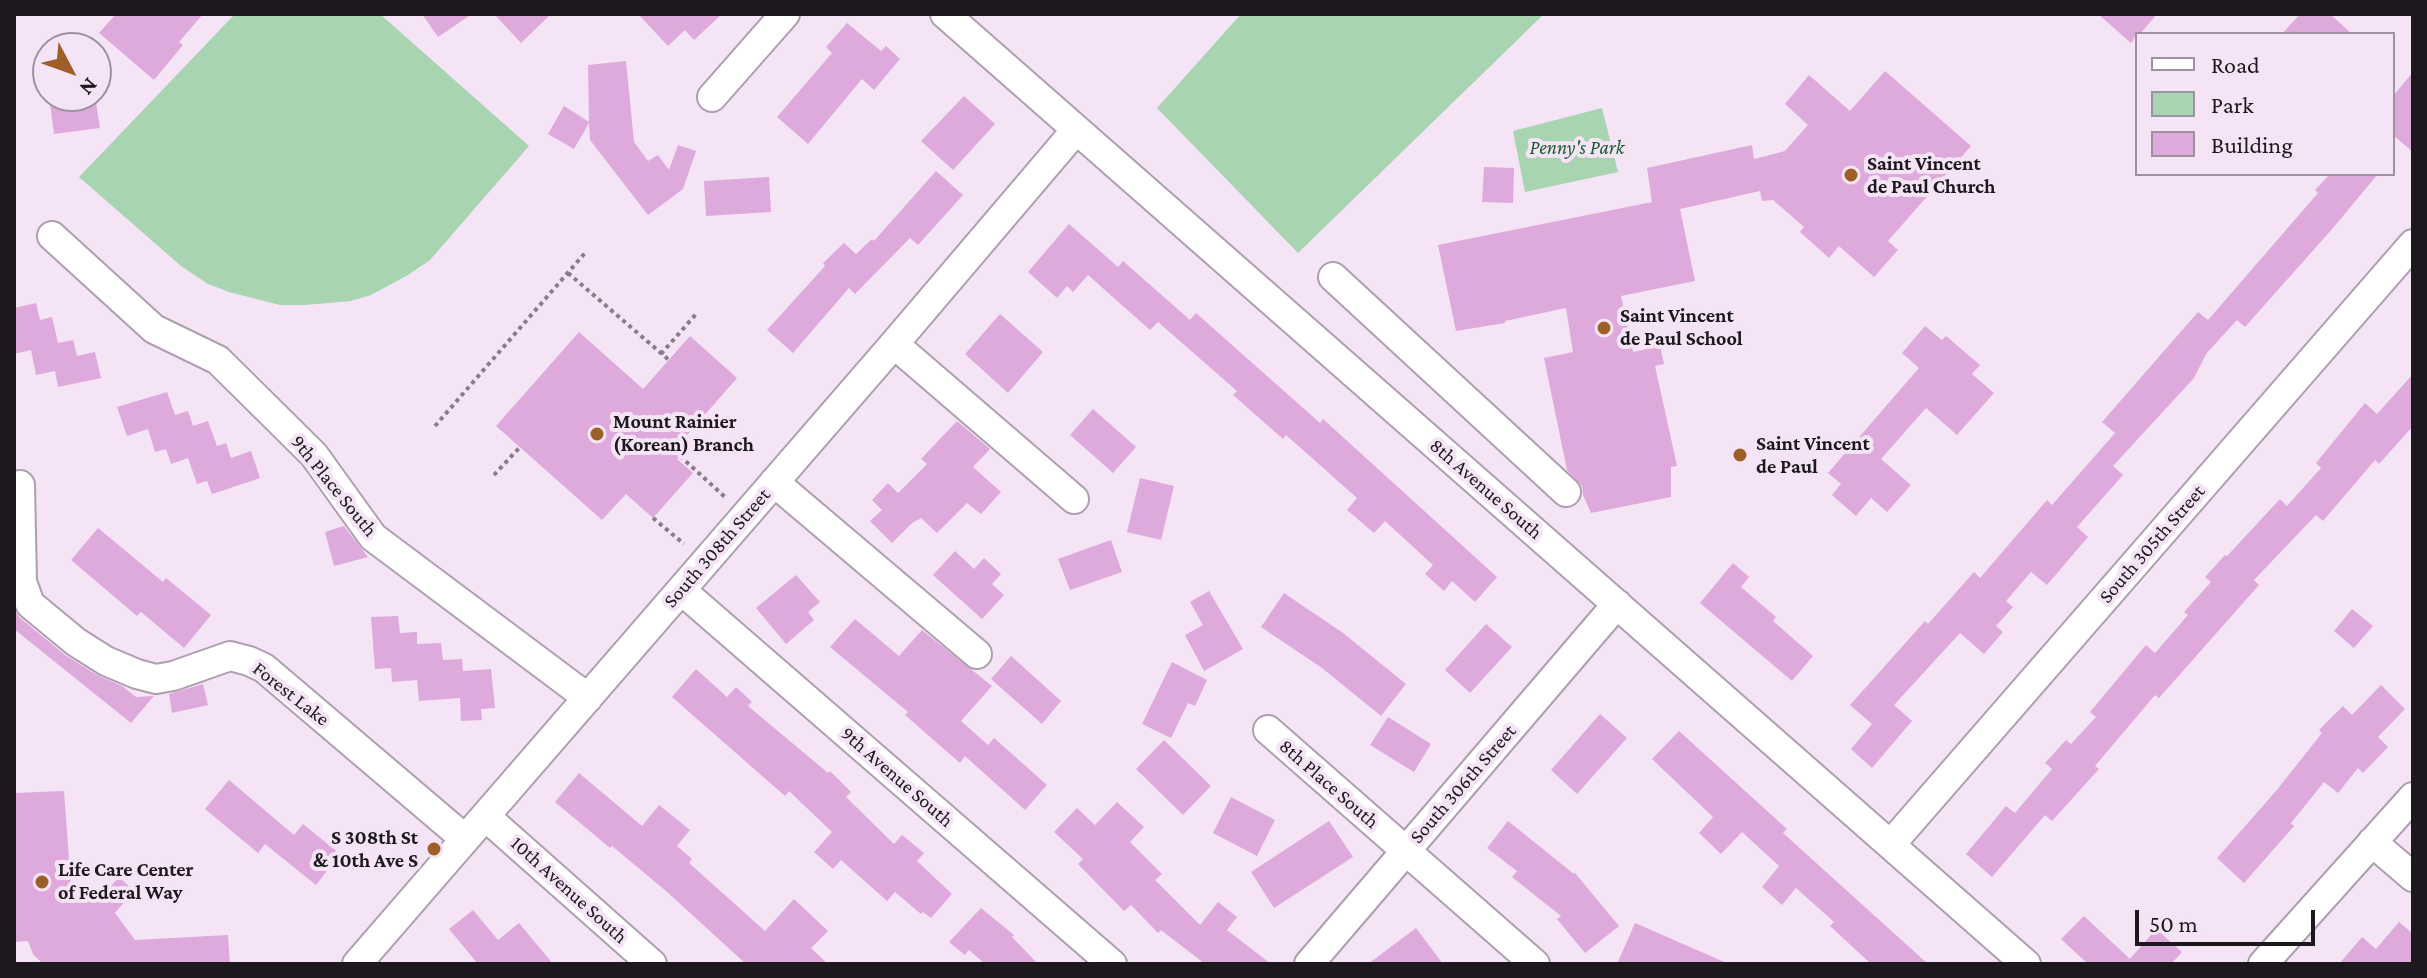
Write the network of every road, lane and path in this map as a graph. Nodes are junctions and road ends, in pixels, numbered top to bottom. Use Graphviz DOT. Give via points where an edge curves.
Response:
graph roads {
  1 [pos="785,14"];
  2 [pos="945,14"];
  3 [pos="712,97"];
  4 [pos="1076,130"];
  5 [pos="52,236"];
  6 [pos="2413,244"];
  7 [pos="585,253"];
  8 [pos="568,273"];
  9 [pos="1333,277"];
  10 [pos="697,313"];
  11 [pos="894,344"];
  12 [pos="661,354"];
  13 [pos="669,360"];
  14 [pos="435,426"];
  15 [pos="520,447"];
  16 [pos="680,456"];
  17 [pos="494,475"];
  18 [pos="774,482"];
  19 [pos="20,485"];
  20 [pos="1566,492"];
  21 [pos="725,497"];
  22 [pos="1074,499"];
  23 [pos="653,518"];
  24 [pos="684,544"];
  25 [pos="681,590"];
  26 [pos="1617,604"];
  27 [pos="977,654"];
  28 [pos="588,698"];
  29 [pos="1268,730"];
  30 [pos="2413,797"];
  31 [pos="485,816"];
  32 [pos="465,839"];
  33 [pos="2372,842"];
  34 [pos="1891,844"];
  35 [pos="1406,851"];
  36 [pos="2413,877"];
  37 [pos="357,964"];
  38 [pos="652,964"];
  39 [pos="1112,964"];
  40 [pos="1309,964"];
  41 [pos="1535,964"];
  42 [pos="2026,964"];
  43 [pos="2263,964"];
  1 -- 3 [label="street"];
  2 -- 4 [label="street, 8th Avenue South"];
  4 -- 11 [label="street, South 308th Street"];
  4 -- 26 [label="street, 8th Avenue South"];
  5 -- 28 [label="street, 9th Place South" via="154,329 218,360 314,455 373,537"];
  6 -- 34 [label="street, South 305th Street"];
  7 -- 8 [label="path"];
  8 -- 12 [label="path"];
  8 -- 14 [label="path"];
  9 -- 20 [label="street"];
  10 -- 12 [label="path"];
  11 -- 18 [label="street, South 308th Street"];
  11 -- 22 [label="street"];
  12 -- 13 [label="path"];
  15 -- 17 [label="path"];
  16 -- 21 [label="path"];
  18 -- 25 [label="street, South 308th Street"];
  18 -- 27 [label="street"];
  19 -- 32 [label="street, Forest Lake" via="22,582 30,604 68,636 106,661 156,679 230,656 264,668"];
  23 -- 24 [label="path"];
  25 -- 28 [label="street, South 308th Street"];
  25 -- 39 [label="street, 9th Avenue South"];
  26 -- 34 [label="street, 8th Avenue South"];
  26 -- 35 [label="street, South 306th Street"];
  28 -- 31 [label="street, South 308th Street"];
  29 -- 35 [label="street, 8th Place South"];
  30 -- 33 [label="street"];
  31 -- 32 [label="street, South 308th Street"];
  31 -- 38 [label="street, 10th Avenue South"];
  32 -- 37 [label="street, South 308th Street"];
  33 -- 36 [label="street"];
  33 -- 43 [label="street"];
  34 -- 42 [label="street, 8th Avenue South"];
  35 -- 40 [label="street, South 306th Street"];
  35 -- 41 [label="street, 8th Place South"];
}
